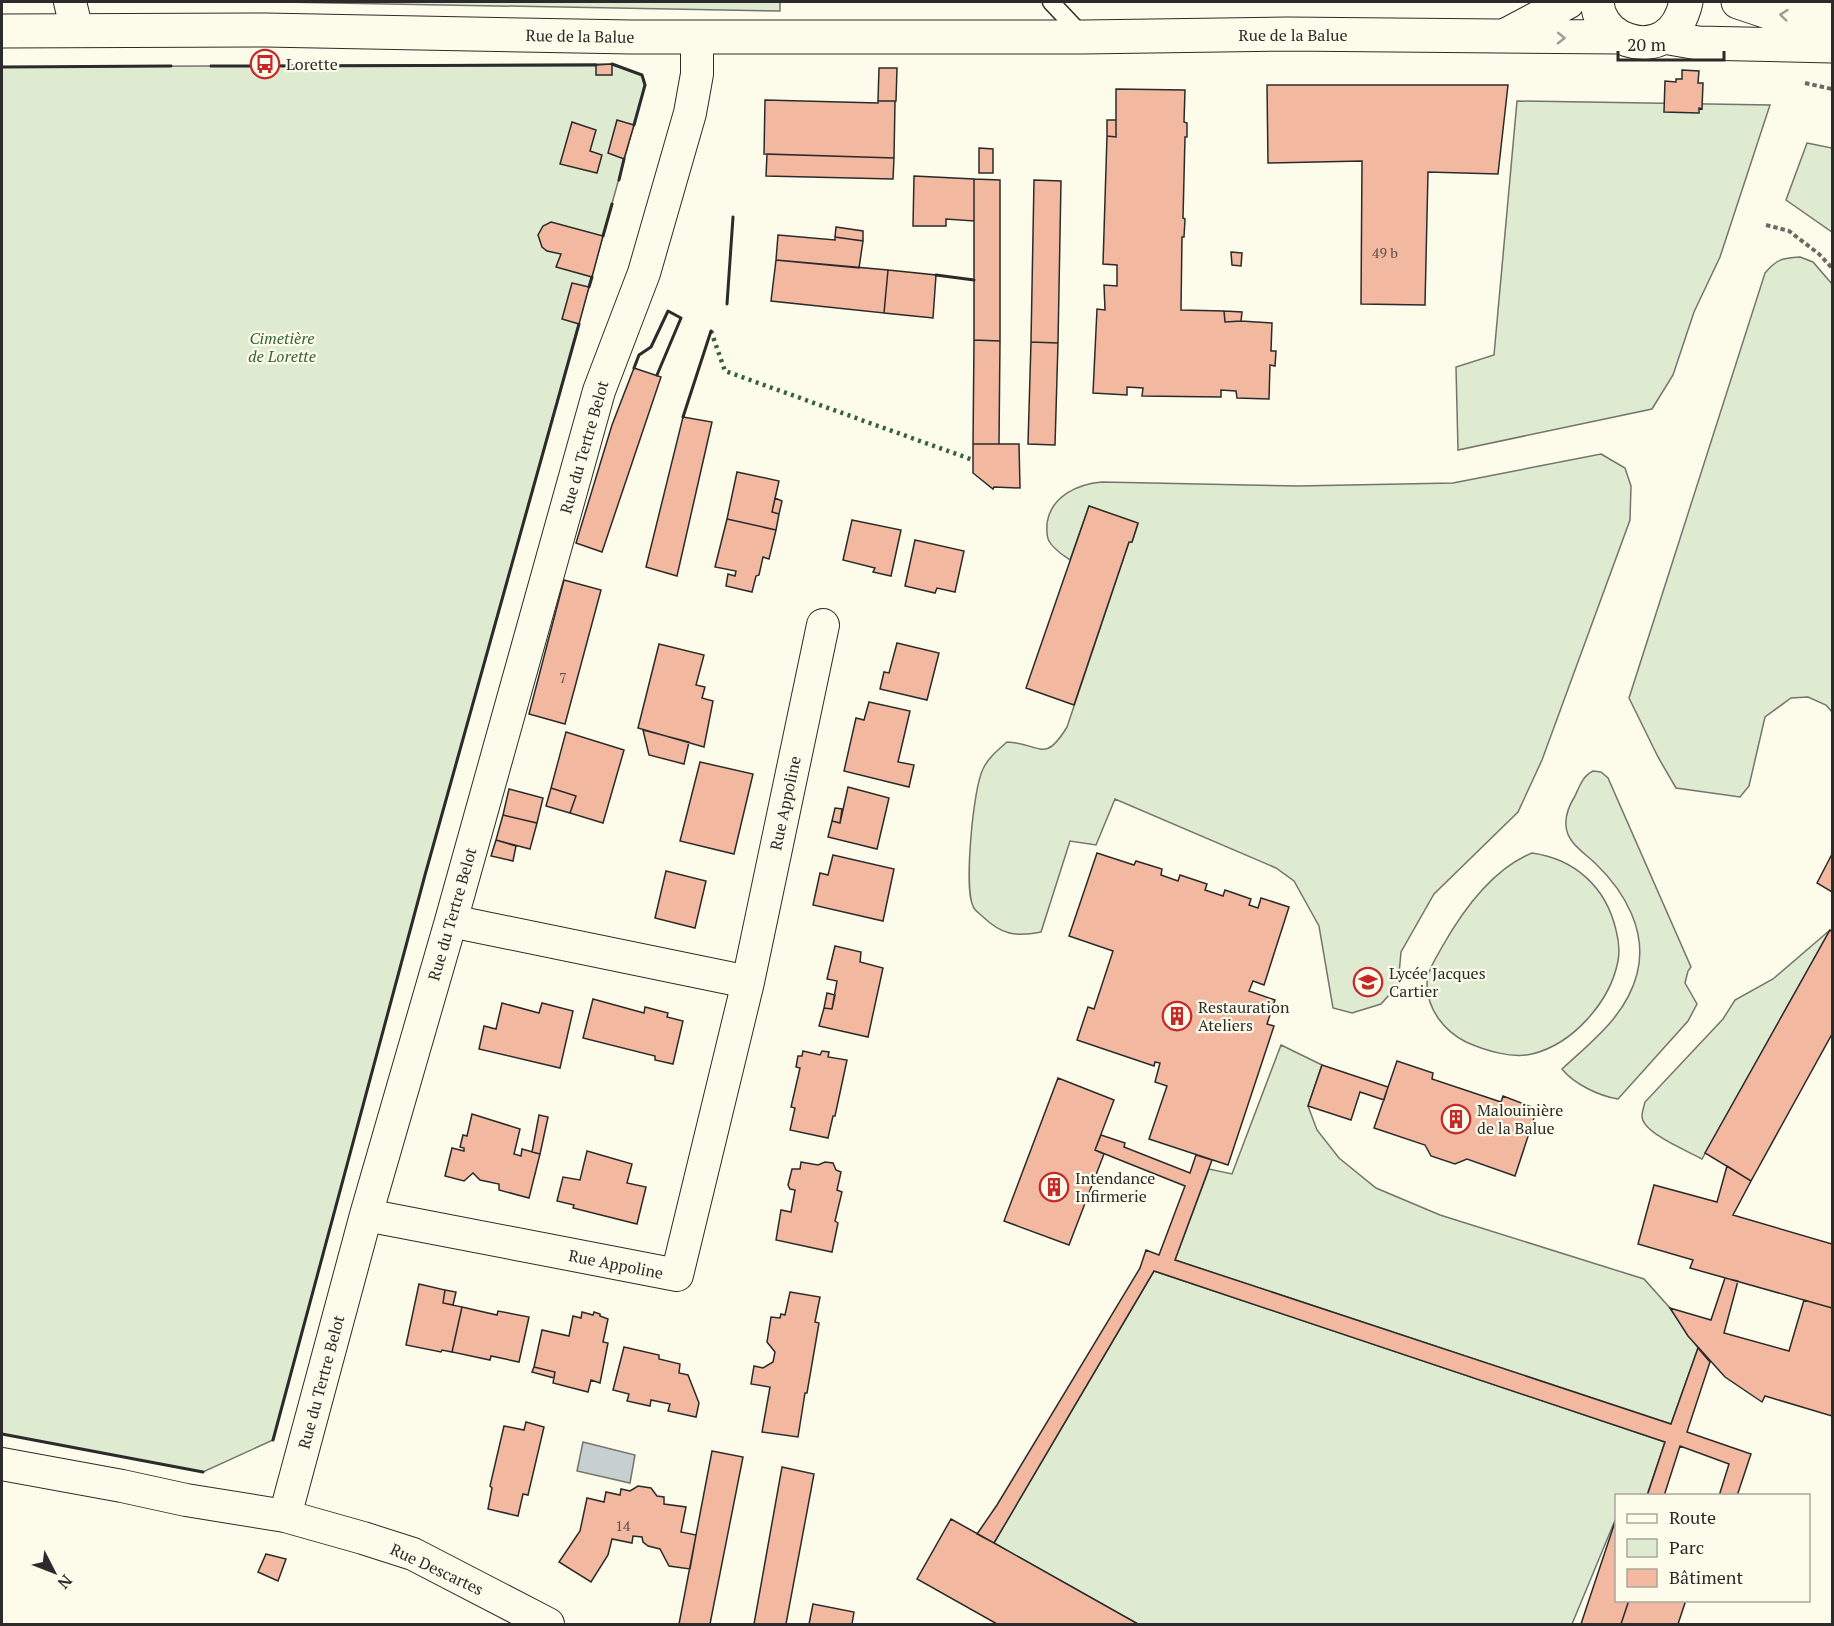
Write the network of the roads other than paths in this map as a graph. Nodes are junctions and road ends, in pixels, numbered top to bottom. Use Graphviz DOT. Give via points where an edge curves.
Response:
graph roads {
  1 [pos="1051,2"];
  2 [pos="1568,2"];
  3 [pos="1597,2"];
  4 [pos="1686,2"];
  5 [pos="1737,2"];
  6 [pos="73,16"];
  7 [pos="1833,18"];
  8 [pos="2,31"];
  9 [pos="697,37"];
  10 [pos="1084,37"];
  11 [pos="1502,37"];
  12 [pos="1620,37"];
  13 [pos="1664,37"];
  14 [pos="1833,46"];
  15 [pos="823,625"];
  16 [pos="451,921"];
  17 [pos="747,982"];
  18 [pos="366,1215"];
  19 [pos="2,1464"];
  20 [pos="285,1516"];
  21 [pos="549,1624"];
  1 -- 10 [label="lane"];
  2 -- 11 [label="main road, Rue de la Balue"];
  3 -- 12 [label="main road" via="1608,28"];
  4 -- 13 [label="main road" via="1676,27"];
  7 -- 5 [label="main road, one-way" via="1777,15"];
  6 -- 8 [label="main road, Rue de la Balue"];
  6 -- 9 [label="main road, Rue de la Balue" via="265,30"];
  9 -- 10 [label="main road, Rue de la Balue"];
  9 -- 16 [label="street, Rue du Tertre Belot" via="697,74 690,113 644,273 599,391"];
  10 -- 11 [label="main road, Rue de la Balue"];
  11 -- 12 [label="main road, Rue de la Balue, one-way"];
  12 -- 13 [label="main road, Rue de la Balue" via="1634,42"];
  13 -- 14 [label="main road" via="1698,43"];
  15 -- 17 [label="street, Rue Appoline"];
  16 -- 17 [label="street"];
  16 -- 18 [label="street, Rue du Tertre Belot"];
  17 -- 18 [label="street, Rue Appoline" via="677,1275"];
  18 -- 20 [label="street, Rue du Tertre Belot"];
  19 -- 20 [label="street"];
  20 -- 21 [label="street, Rue Descartes" via="413,1554"];
}
